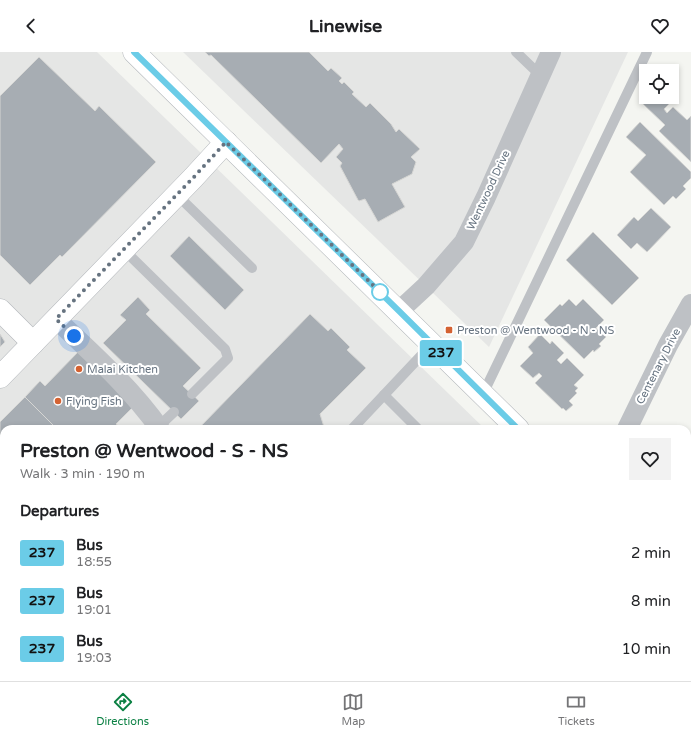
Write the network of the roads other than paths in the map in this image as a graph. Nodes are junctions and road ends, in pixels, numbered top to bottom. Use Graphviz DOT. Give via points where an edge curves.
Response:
graph roads {
  1 [pos="134,52"];
  2 [pos="516,52"];
  3 [pos="551,52"];
  4 [pos="646,52"];
  5 [pos="540,75"];
  6 [pos="226,142"];
  7 [pos="176,194"];
  8 [pos="124,249"];
  9 [pos="252,268"];
  10 [pos="691,304"];
  11 [pos="0,310"];
  12 [pos="399,311"];
  13 [pos="56,319"];
  14 [pos="33,343"];
  15 [pos="432,344"];
  16 [pos="0,377"];
  17 [pos="192,394"];
  18 [pos="483,394"];
  19 [pos="384,395"];
  20 [pos="174,412"];
  21 [pos="157,425"];
  22 [pos="162,425"];
  23 [pos="356,425"];
  24 [pos="414,425"];
  25 [pos="514,425"];
  26 [pos="628,425"];
  1 -- 6 [label="main road"];
  2 -- 5 [label="lane"];
  3 -- 5 [label="street, Wentwood Drive"];
  4 -- 18 [label="lane"];
  5 -- 12 [label="street, Wentwood Drive" via="464,242 426,286"];
  6 -- 7 [label="main road"];
  6 -- 12 [label="main road"];
  7 -- 8 [label="main road"];
  7 -- 9 [label="lane"];
  8 -- 13 [label="main road"];
  8 -- 17 [label="lane" via="225,349 228,358"];
  10 -- 26 [label="street, Centenary Drive"];
  11 -- 14 [label="main road"];
  12 -- 15 [label="main road"];
  13 -- 14 [label="main road"];
  13 -- 21 [label="street" via="130,392"];
  14 -- 16 [label="main road"];
  15 -- 18 [label="main road"];
  15 -- 19 [label="lane"];
  18 -- 25 [label="main road"];
  19 -- 23 [label="lane"];
  19 -- 24 [label="lane"];
  20 -- 22 [label="lane"];
}
